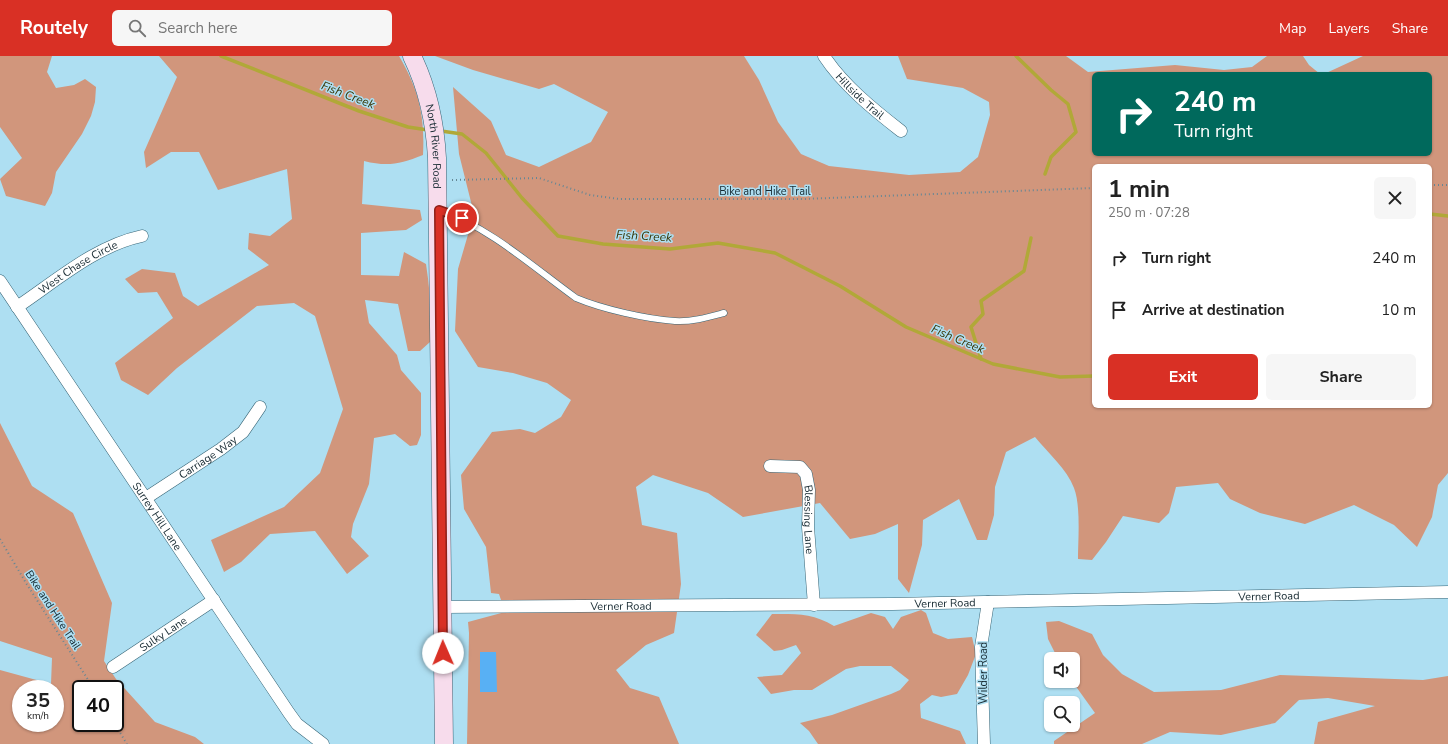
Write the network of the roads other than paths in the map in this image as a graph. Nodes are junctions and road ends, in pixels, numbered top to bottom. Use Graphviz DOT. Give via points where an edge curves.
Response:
graph roads {
  1 [pos="412,56"];
  2 [pos="824,56"];
  3 [pos="900,131"];
  4 [pos="439,210"];
  5 [pos="142,236"];
  6 [pos="0,281"];
  7 [pos="17,307"];
  8 [pos="724,313"];
  9 [pos="260,407"];
  10 [pos="770,466"];
  11 [pos="146,498"];
  12 [pos="1448,592"];
  13 [pos="214,600"];
  14 [pos="988,602"];
  15 [pos="814,605"];
  16 [pos="442,607"];
  17 [pos="113,667"];
  18 [pos="323,744"];
  19 [pos="444,744"];
  20 [pos="984,744"];
  1 -- 4 [label="street, North River Road" via="429,99 436,131"];
  2 -- 3 [label="street, Hillside Trail" via="849,85"];
  4 -- 8 [label="lane" via="469,222 586,303 676,321"];
  4 -- 16 [label="street, North River Road"];
  5 -- 7 [label="street, West Chase Circle" via="124,240 104,249"];
  6 -- 7 [label="street, Surrey Hill Lane"];
  7 -- 11 [label="street, Surrey Hill Lane"];
  9 -- 11 [label="street, Carriage Way" via="243,432"];
  10 -- 15 [label="street, Blessing Lane" via="800,467 806,474 809,490 808,527"];
  11 -- 13 [label="street, Surrey Hill Lane"];
  12 -- 14 [label="street, Verner Road"];
  13 -- 17 [label="street, Sulky Lane"];
  13 -- 18 [label="street, Surrey Hill Lane" via="297,724"];
  14 -- 15 [label="street, Verner Road"];
  14 -- 20 [label="street, Wilder Road" via="981,646"];
  15 -- 16 [label="street, Verner Road"];
  16 -- 19 [label="street, North River Road"];
}
